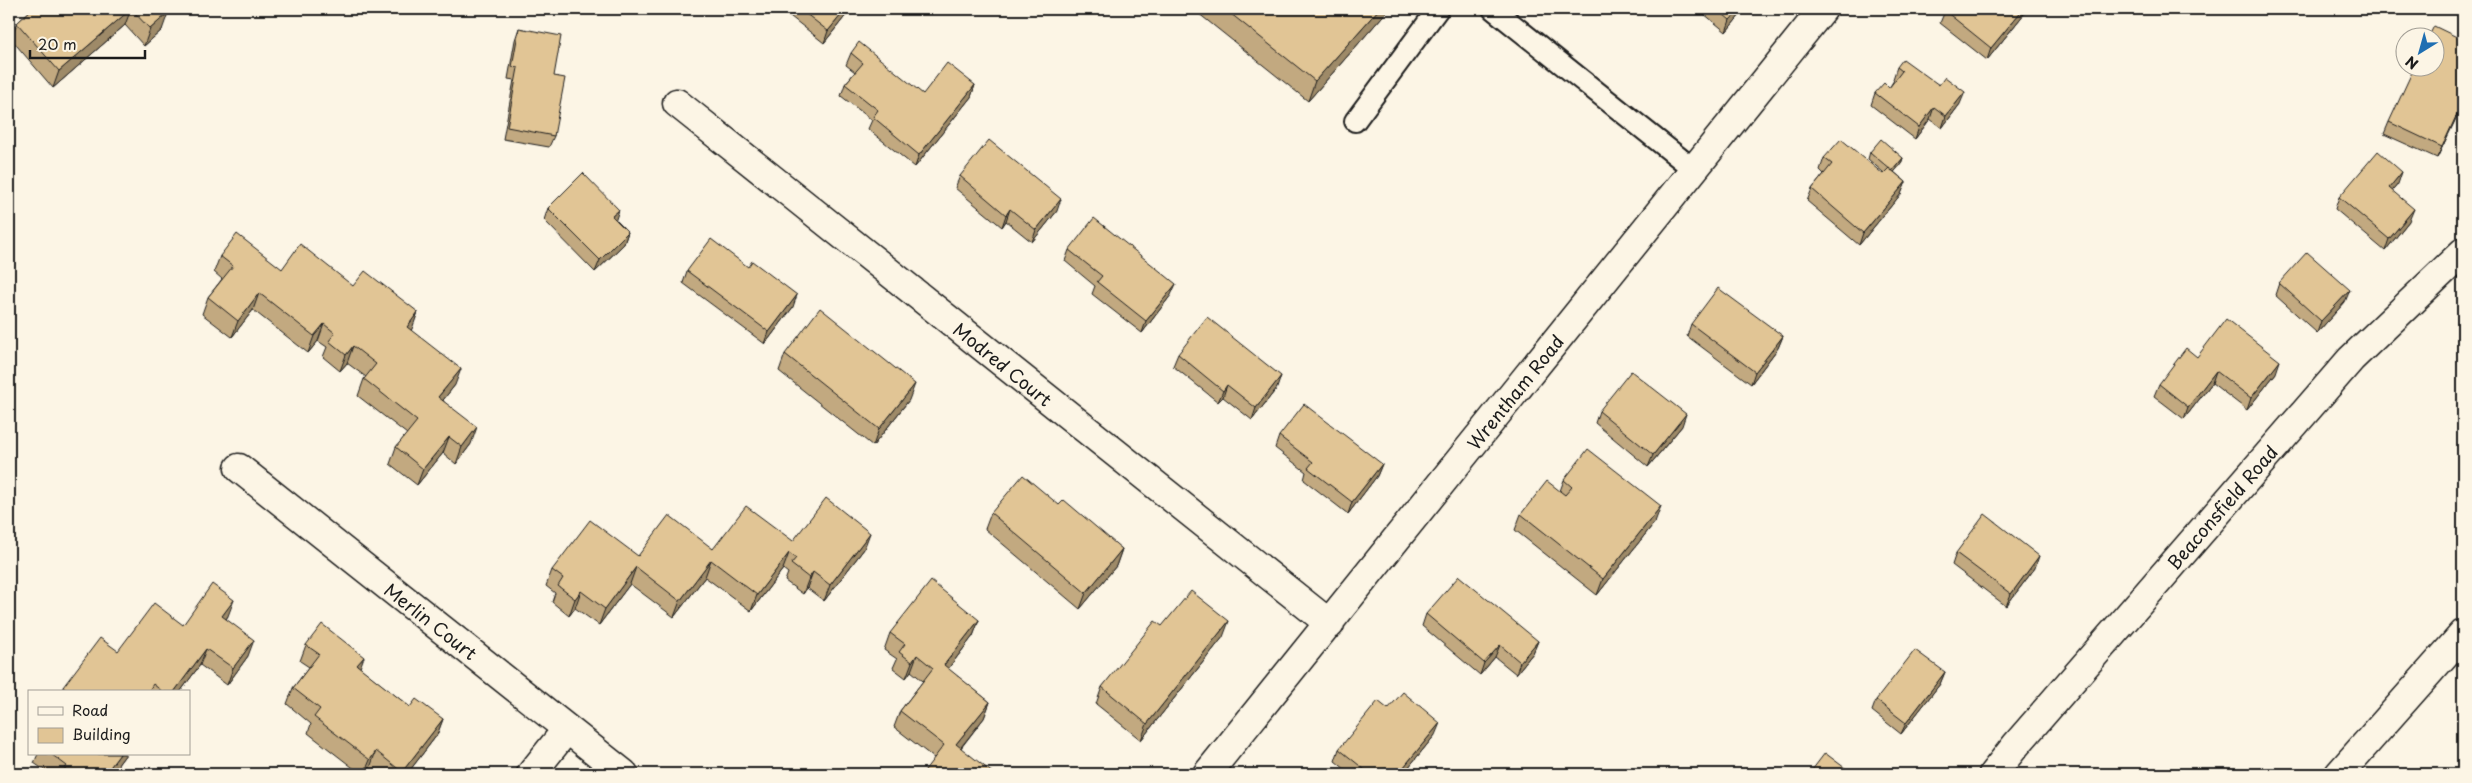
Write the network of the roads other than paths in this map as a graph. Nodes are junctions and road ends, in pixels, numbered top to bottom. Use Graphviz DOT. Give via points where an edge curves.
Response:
graph roads {
  1 [pos="1438,9"];
  2 [pos="1493,9"];
  3 [pos="1823,9"];
  4 [pos="677,103"];
  5 [pos="1355,121"];
  6 [pos="1692,168"];
  7 [pos="2463,252"];
  8 [pos="239,468"];
  9 [pos="1330,624"];
  10 [pos="2463,634"];
  11 [pos="567,729"];
  12 [pos="531,774"];
  13 [pos="624,774"];
  14 [pos="1207,774"];
  15 [pos="1993,774"];
  16 [pos="2338,774"];
  1 -- 5 [label="lane"];
  2 -- 6 [label="lane"];
  3 -- 6 [label="street, Wrentham Road"];
  4 -- 9 [label="street, Modred Court"];
  6 -- 9 [label="street, Wrentham Road"];
  7 -- 15 [label="street, Beaconsfield Road" via="2351,359"];
  8 -- 11 [label="street, Merlin Court"];
  9 -- 14 [label="street, Wrentham Road"];
  10 -- 16 [label="street"];
  11 -- 12 [label="street"];
  11 -- 13 [label="street, Merlin Court"];
}
